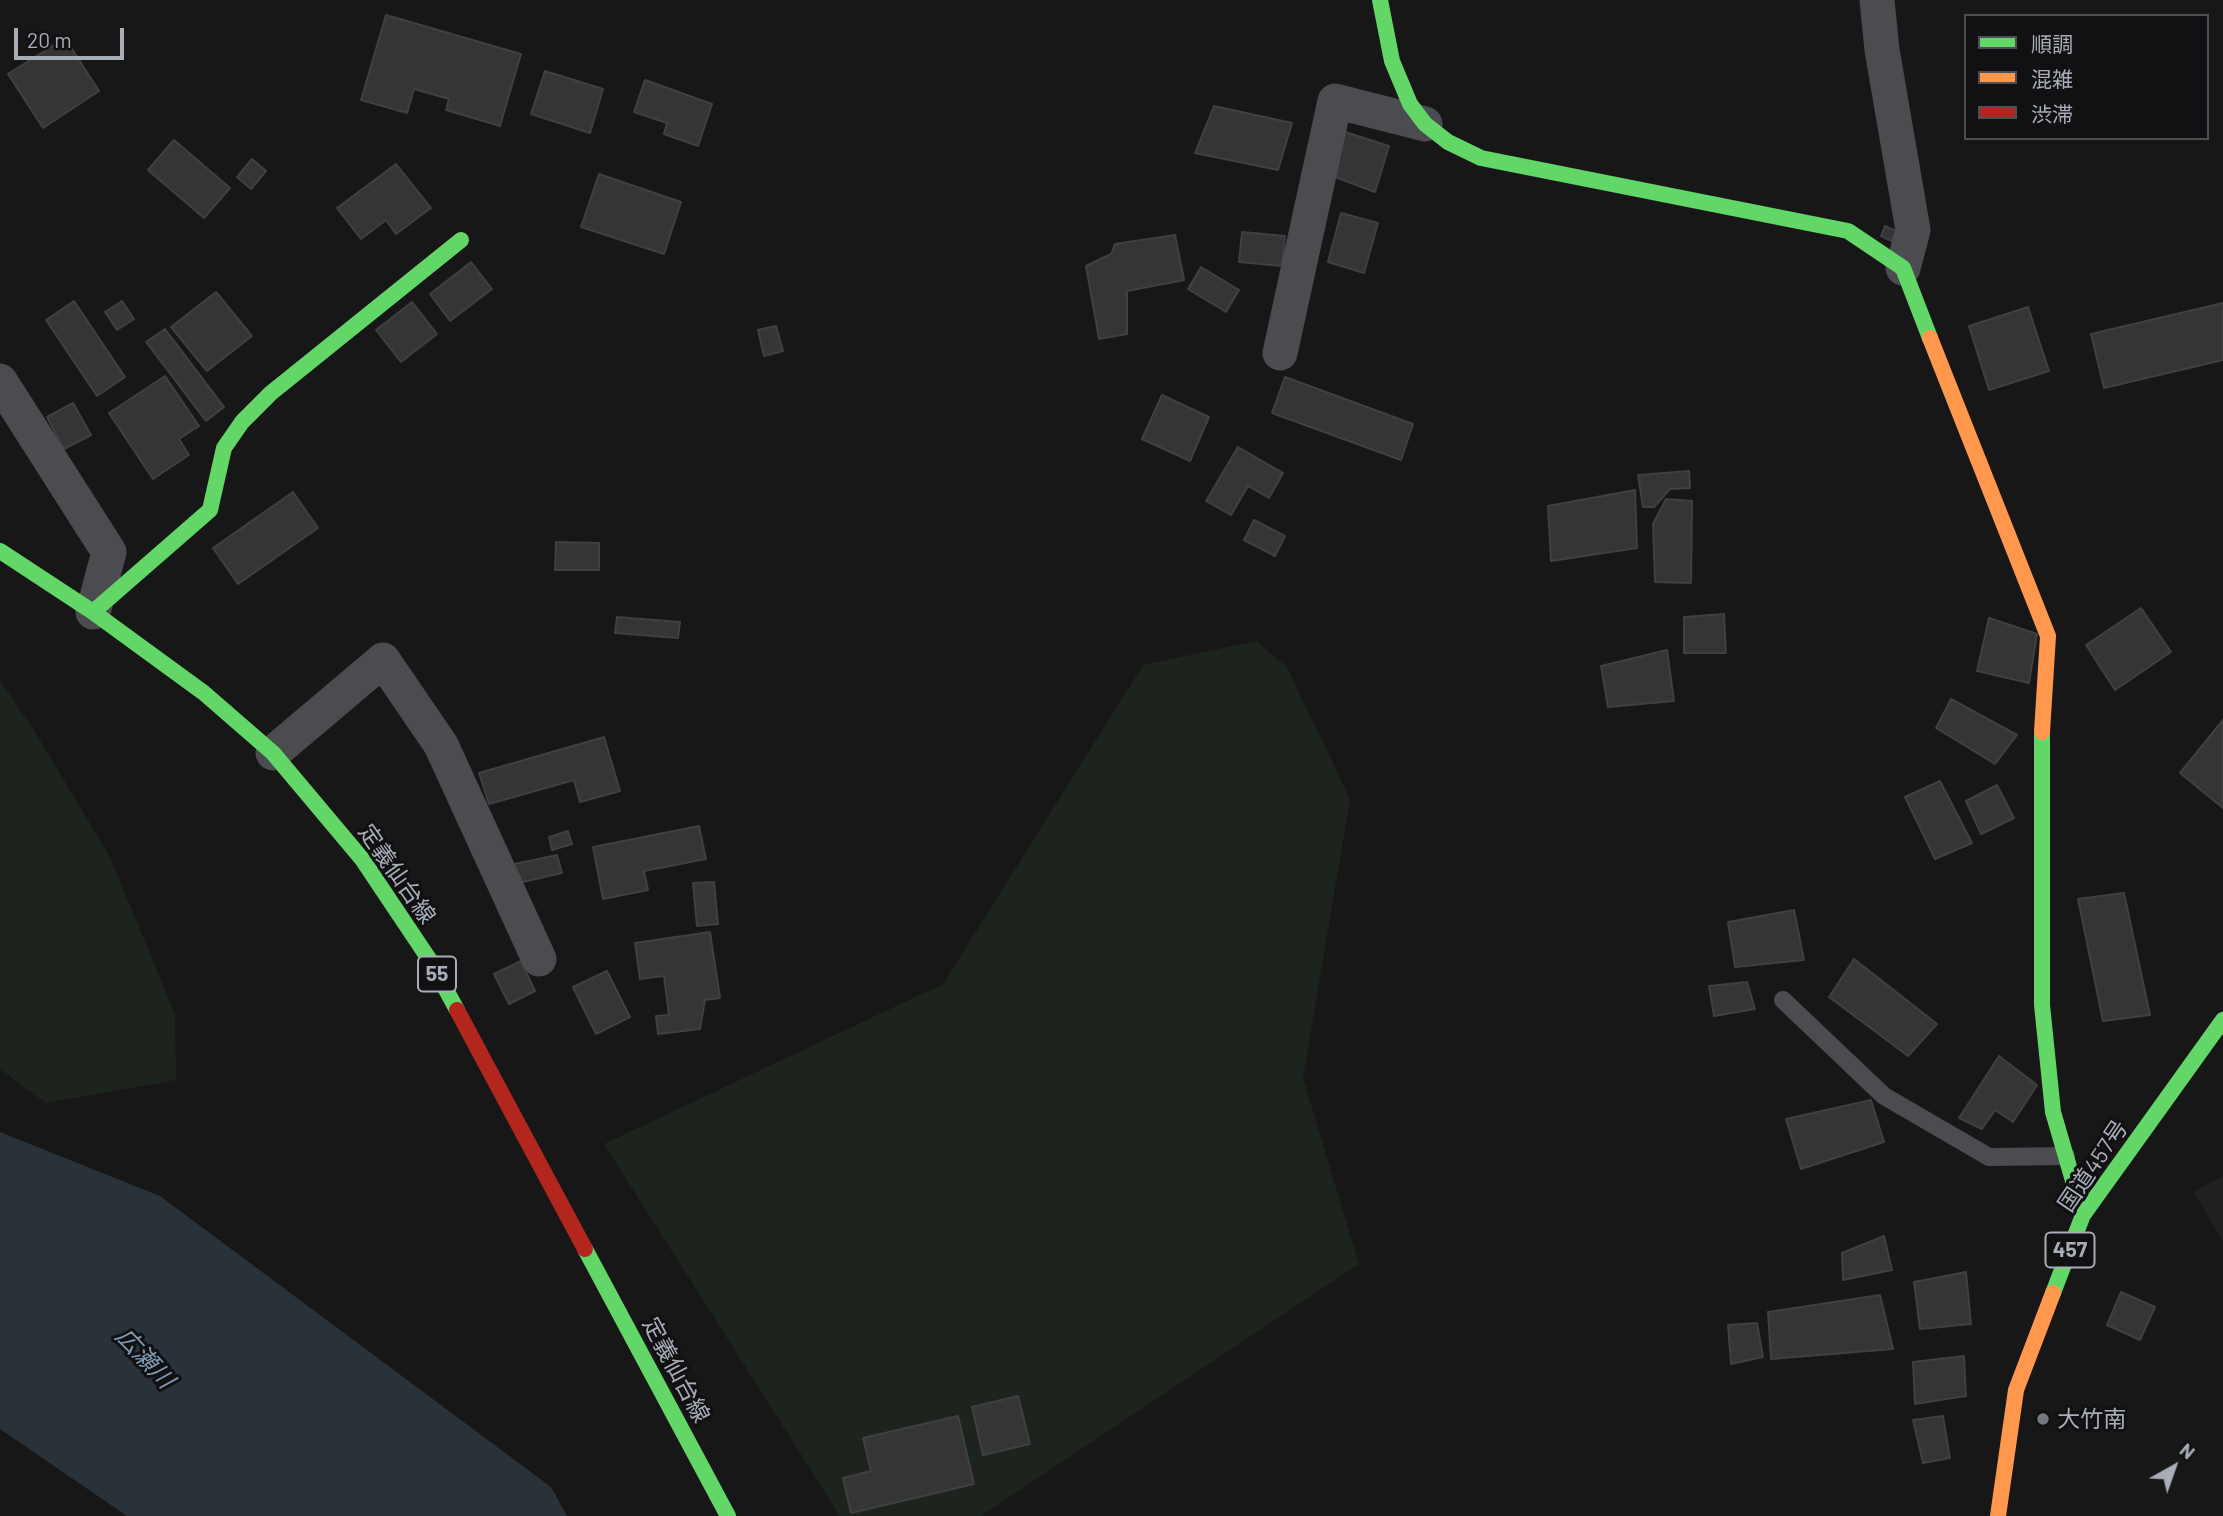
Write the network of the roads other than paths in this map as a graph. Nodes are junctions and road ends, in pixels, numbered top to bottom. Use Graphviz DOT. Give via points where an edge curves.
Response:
graph roads {
  1 [pos="1380,0"];
  2 [pos="1877,0"];
  3 [pos="1425,124"];
  4 [pos="461,240"];
  5 [pos="1903,268"];
  6 [pos="1280,353"];
  7 [pos="0,381"];
  8 [pos="0,551"];
  9 [pos="93,612"];
  10 [pos="274,753"];
  11 [pos="539,959"];
  12 [pos="1783,1000"];
  13 [pos="2223,1020"];
  14 [pos="2066,1156"];
  15 [pos="2083,1215"];
  16 [pos="728,1516"];
  17 [pos="1998,1516"];
  1 -- 3 [label="main road" via="1392,61 1410,104"];
  2 -- 5 [label="street" via="1913,230"];
  3 -- 5 [label="main road" via="1481,158 1848,231"];
  3 -- 6 [label="street" via="1335,101"];
  4 -- 9 [label="main road" via="271,393 223,448 210,510"];
  5 -- 14 [label="main road" via="2048,636 2041,744 2042,1005 2053,1112"];
  7 -- 9 [label="street" via="109,552"];
  8 -- 9 [label="main road, 定義仙台線 / 55"];
  9 -- 10 [label="main road, 定義仙台線 / 55" via="204,693"];
  10 -- 11 [label="street" via="383,660 441,745"];
  10 -- 16 [label="main road, 定義仙台線 / 55" via="362,859 430,962"];
  12 -- 14 [label="lane" via="1884,1096 1989,1157"];
  13 -- 15 [label="main road, 国道457号 / 457"];
  14 -- 15 [label="main road"];
  15 -- 17 [label="main road, 国道457号 / 457" via="2016,1390"];
}
